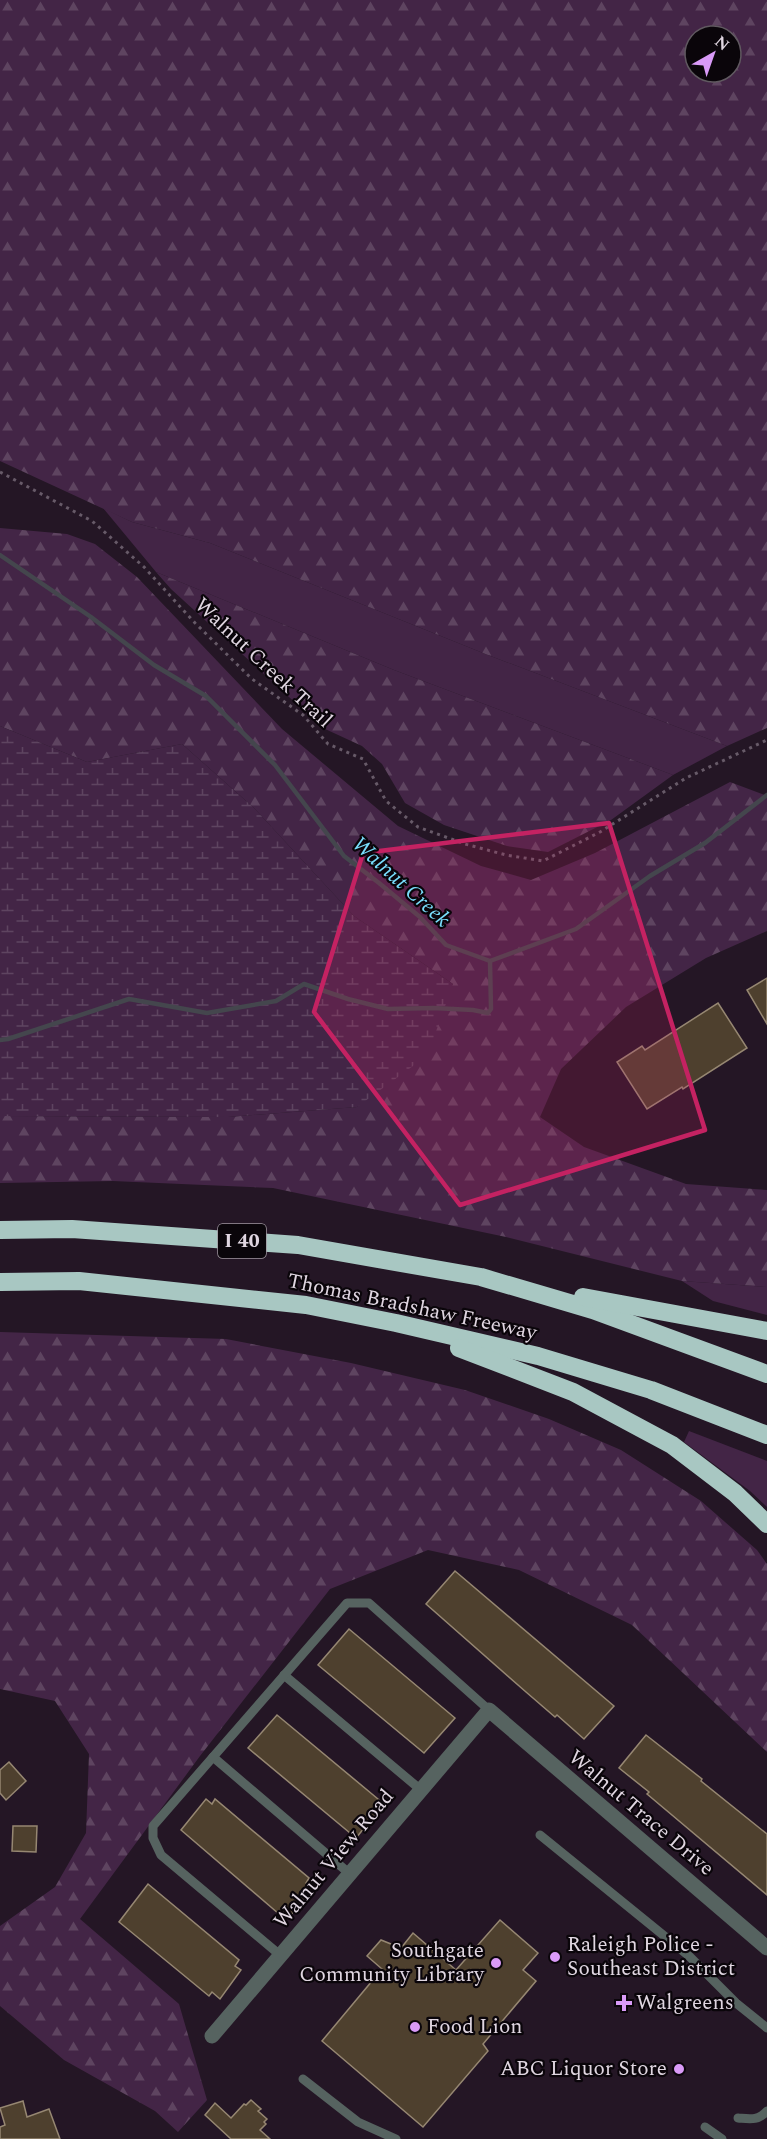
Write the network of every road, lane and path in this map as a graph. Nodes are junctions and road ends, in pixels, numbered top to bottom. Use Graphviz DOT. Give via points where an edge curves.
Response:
graph roads {
  1 [pos="0,472"];
  2 [pos="767,740"];
  3 [pos="0,1230"];
  4 [pos="481,1277"];
  5 [pos="0,1282"];
  6 [pos="396,1323"];
  7 [pos="767,1331"];
  8 [pos="767,1374"];
  9 [pos="767,1435"];
  10 [pos="767,1524"];
  11 [pos="284,1674"];
  12 [pos="489,1710"];
  13 [pos="213,1757"];
  14 [pos="421,1790"];
  15 [pos="540,1835"];
  16 [pos="350,1874"];
  17 [pos="767,1948"];
  18 [pos="280,1955"];
  19 [pos="767,2028"];
  20 [pos="212,2036"];
  21 [pos="303,2079"];
  22 [pos="767,2111"];
  23 [pos="738,2118"];
  24 [pos="705,2127"];
  25 [pos="396,2139"];
  26 [pos="723,2139"];
  1 -- 2 [label="path, Walnut Creek Trail" via="92,521 144,567 252,679 303,716 328,744 363,759 386,801 418,827 465,844 543,861 600,832 686,778"];
  3 -- 4 [label="highway, Thomas Bradshaw Freeway / I 40" via="72,1229 298,1245"];
  4 -- 7 [label="highway"];
  4 -- 8 [label="highway, Thomas Bradshaw Freeway / I 40" via="592,1310"];
  5 -- 6 [label="highway, Thomas Bradshaw Freeway" via="79,1281 306,1305"];
  6 -- 9 [label="highway, Thomas Bradshaw Freeway" via="538,1356 640,1386"];
  6 -- 10 [label="highway" via="573,1392 672,1445 735,1493"];
  11 -- 12 [label="lane" via="347,1603 369,1603"];
  11 -- 13 [label="lane"];
  11 -- 14 [label="lane"];
  12 -- 14 [label="street, Walnut View Road"];
  12 -- 17 [label="street, Walnut Trace Drive"];
  13 -- 16 [label="lane"];
  13 -- 18 [label="lane" via="153,1826 153,1838 161,1856"];
  14 -- 16 [label="street, Walnut View Road"];
  15 -- 19 [label="lane" via="689,1956"];
  16 -- 18 [label="street, Walnut View Road"];
  18 -- 20 [label="street, Walnut View Road"];
  21 -- 25 [label="lane" via="358,2122"];
  22 -- 23 [label="lane" via="755,2119"];
  24 -- 26 [label="lane"];
}
